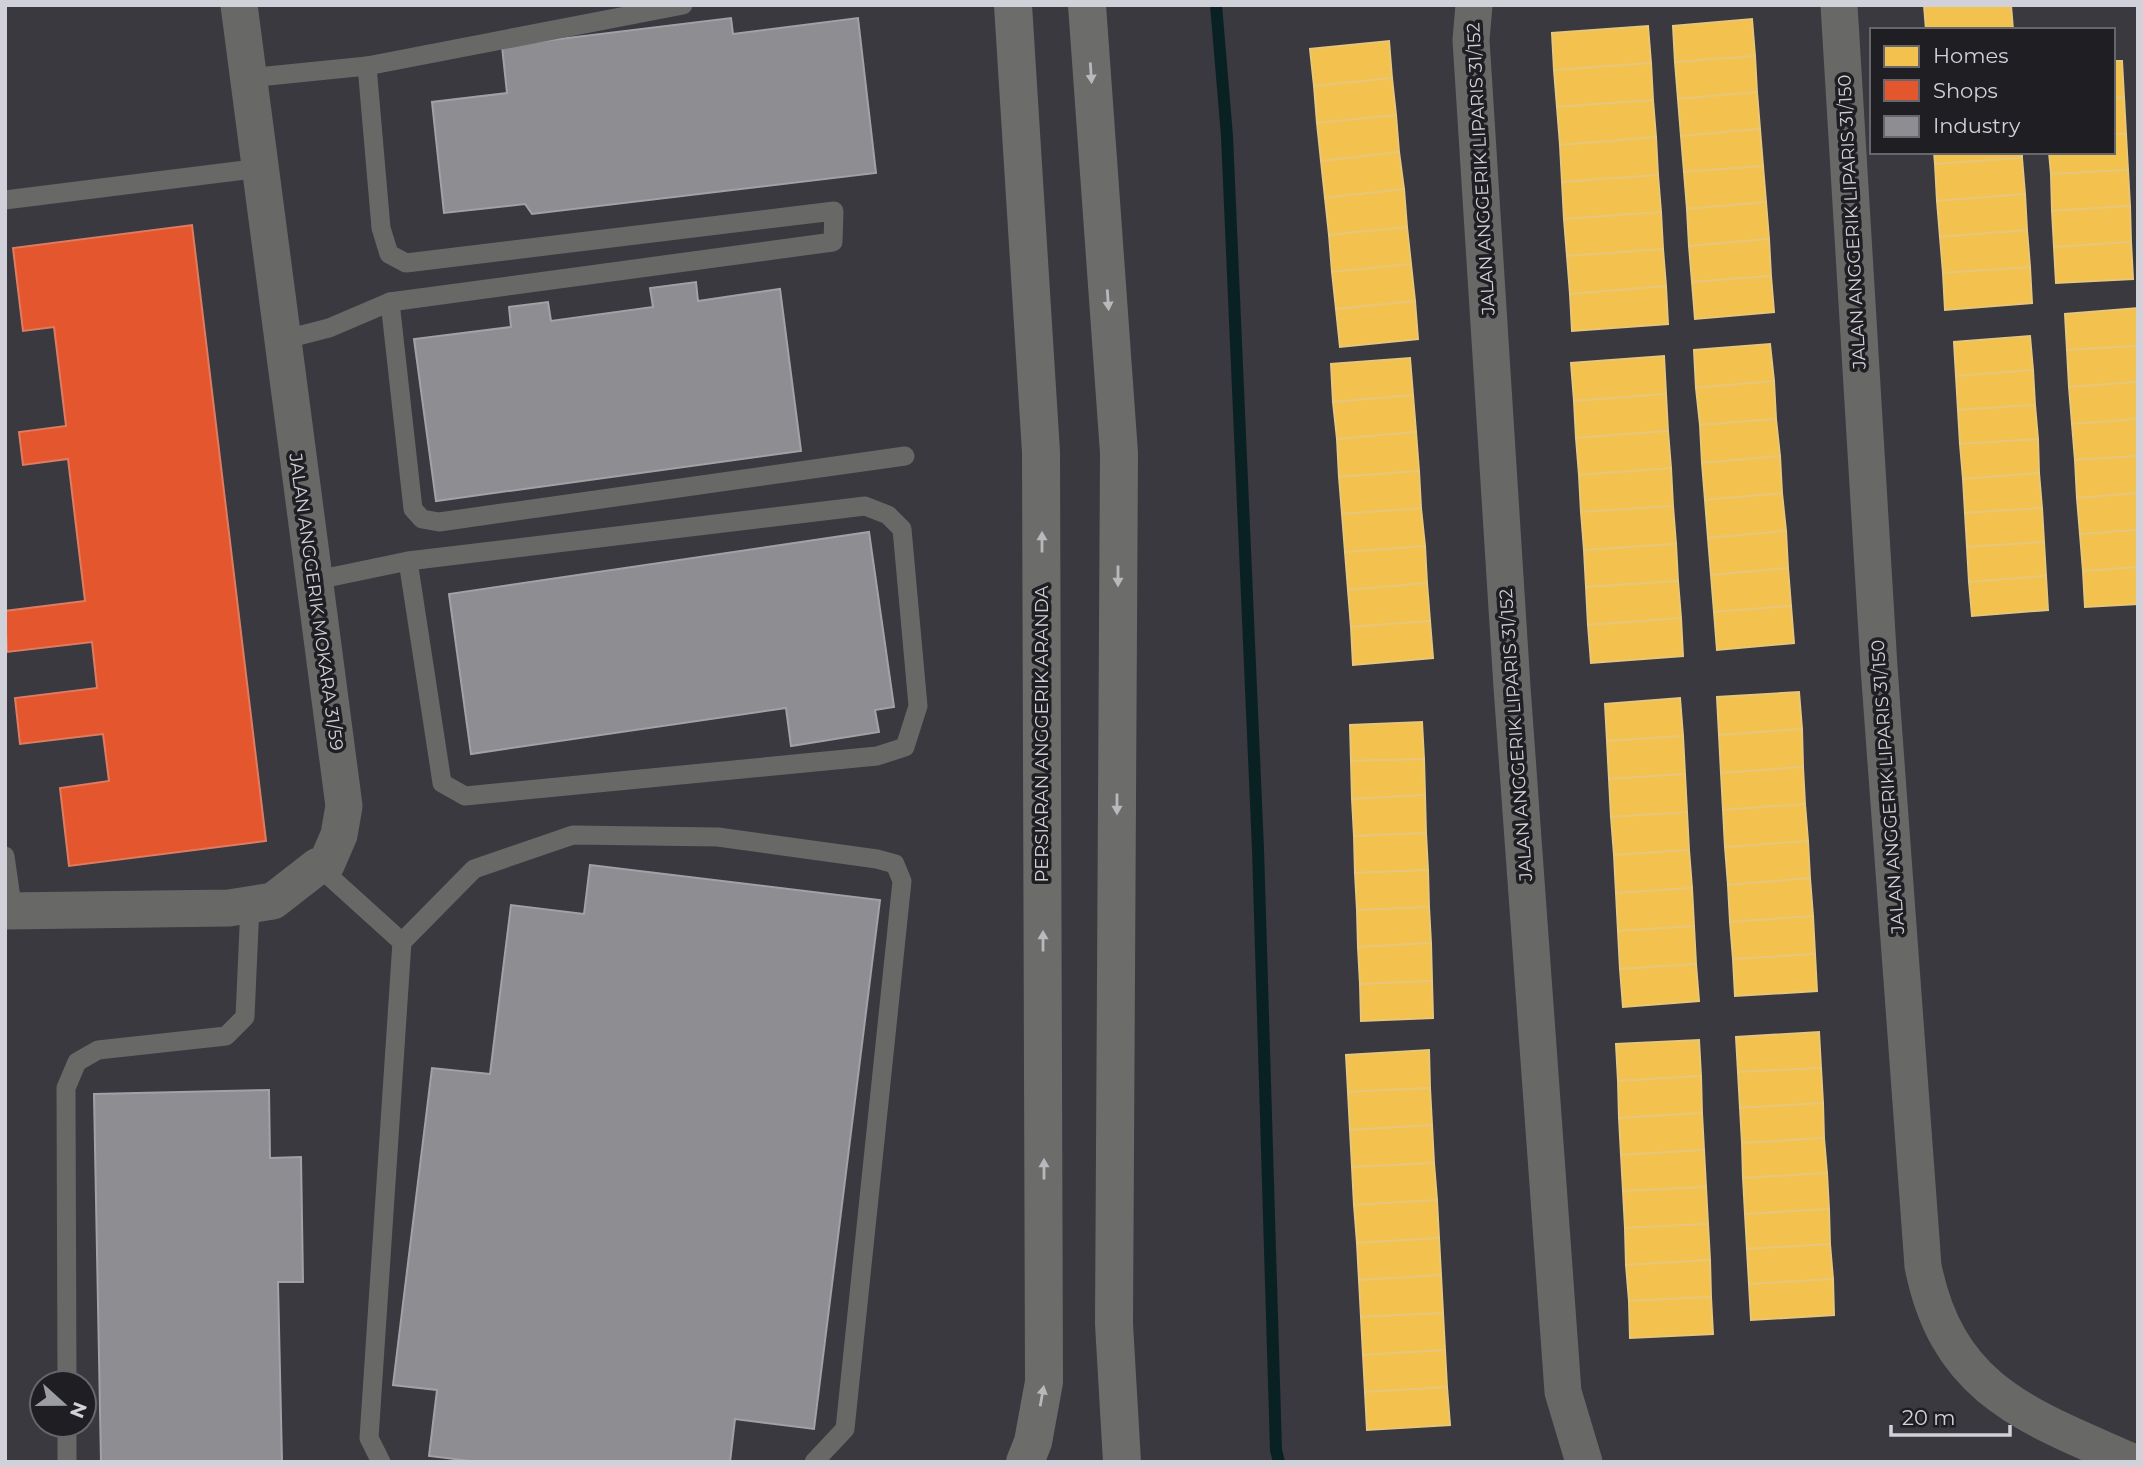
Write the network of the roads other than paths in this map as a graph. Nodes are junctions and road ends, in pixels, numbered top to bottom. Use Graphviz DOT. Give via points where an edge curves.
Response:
graph roads {
  1 [pos="239,5"];
  2 [pos="684,5"];
  3 [pos="1013,5"];
  4 [pos="1087,5"];
  5 [pos="1474,5"];
  6 [pos="1839,5"];
  7 [pos="367,66"];
  8 [pos="248,78"];
  9 [pos="261,168"];
  10 [pos="5,200"];
  11 [pos="390,302"];
  12 [pos="282,340"];
  13 [pos="905,456"];
  14 [pos="408,562"];
  15 [pos="312,581"];
  16 [pos="5,856"];
  17 [pos="318,866"];
  18 [pos="250,905"];
  19 [pos="9,911"];
  20 [pos="402,942"];
  21 [pos="67,1369"];
  22 [pos="67,1439"];
  23 [pos="67,1462"];
  24 [pos="381,1462"];
  25 [pos="814,1462"];
  26 [pos="1025,1462"];
  27 [pos="1122,1462"];
  28 [pos="1584,1462"];
  29 [pos="2132,1462"];
  1 -- 8 [label="street, JALAN ANGGERIK MOKARA 31/59"];
  2 -- 7 [label="lane"];
  26 -- 3 [label="main road, PERSIARAN ANGGERIK ARANDA, one-way" via="1044,1382 1041,452"];
  4 -- 27 [label="main road, one-way" via="1119,453 1114,1324"];
  5 -- 28 [label="street, JALAN ANGGERIK LIPARIS 31/152" via="1471,40 1512,687 1563,1392"];
  6 -- 29 [label="street, JALAN ANGGERIK LIPARIS 31/150" via="1879,667 1923,1266 1940,1325 1985,1386 2035,1420"];
  7 -- 8 [label="lane"];
  7 -- 11 [label="lane" via="381,228 388,254 406,263 834,211 834,242"];
  8 -- 9 [label="street, JALAN ANGGERIK MOKARA 31/59"];
  9 -- 10 [label="lane"];
  9 -- 12 [label="street, JALAN ANGGERIK MOKARA 31/59"];
  11 -- 12 [label="lane" via="329,328"];
  11 -- 13 [label="lane" via="413,509 422,519 439,522"];
  12 -- 15 [label="street, JALAN ANGGERIK MOKARA 31/59"];
  14 -- 14 [label="lane" via="442,783 465,796 877,756 905,747 918,706 902,529 888,514 865,506"];
  14 -- 15 [label="lane"];
  15 -- 17 [label="street, JALAN ANGGERIK MOKARA 31/59" via="344,806 339,835 326,865"];
  16 -- 19 [label="lane"];
  17 -- 18 [label="street, JALAN ANGGERIK MOKARA 31/59" via="273,901"];
  17 -- 20 [label="lane"];
  18 -- 19 [label="street, JALAN ANGGERIK MOKARA 31/59"];
  18 -- 21 [label="lane" via="245,1017 226,1036 98,1050 77,1062 66,1088"];
  20 -- 24 [label="lane" via="369,1438"];
  20 -- 25 [label="lane" via="474,869 573,835 718,837 895,864 902,881 845,1429"];
  22 -- 23 [label="lane"];
}
